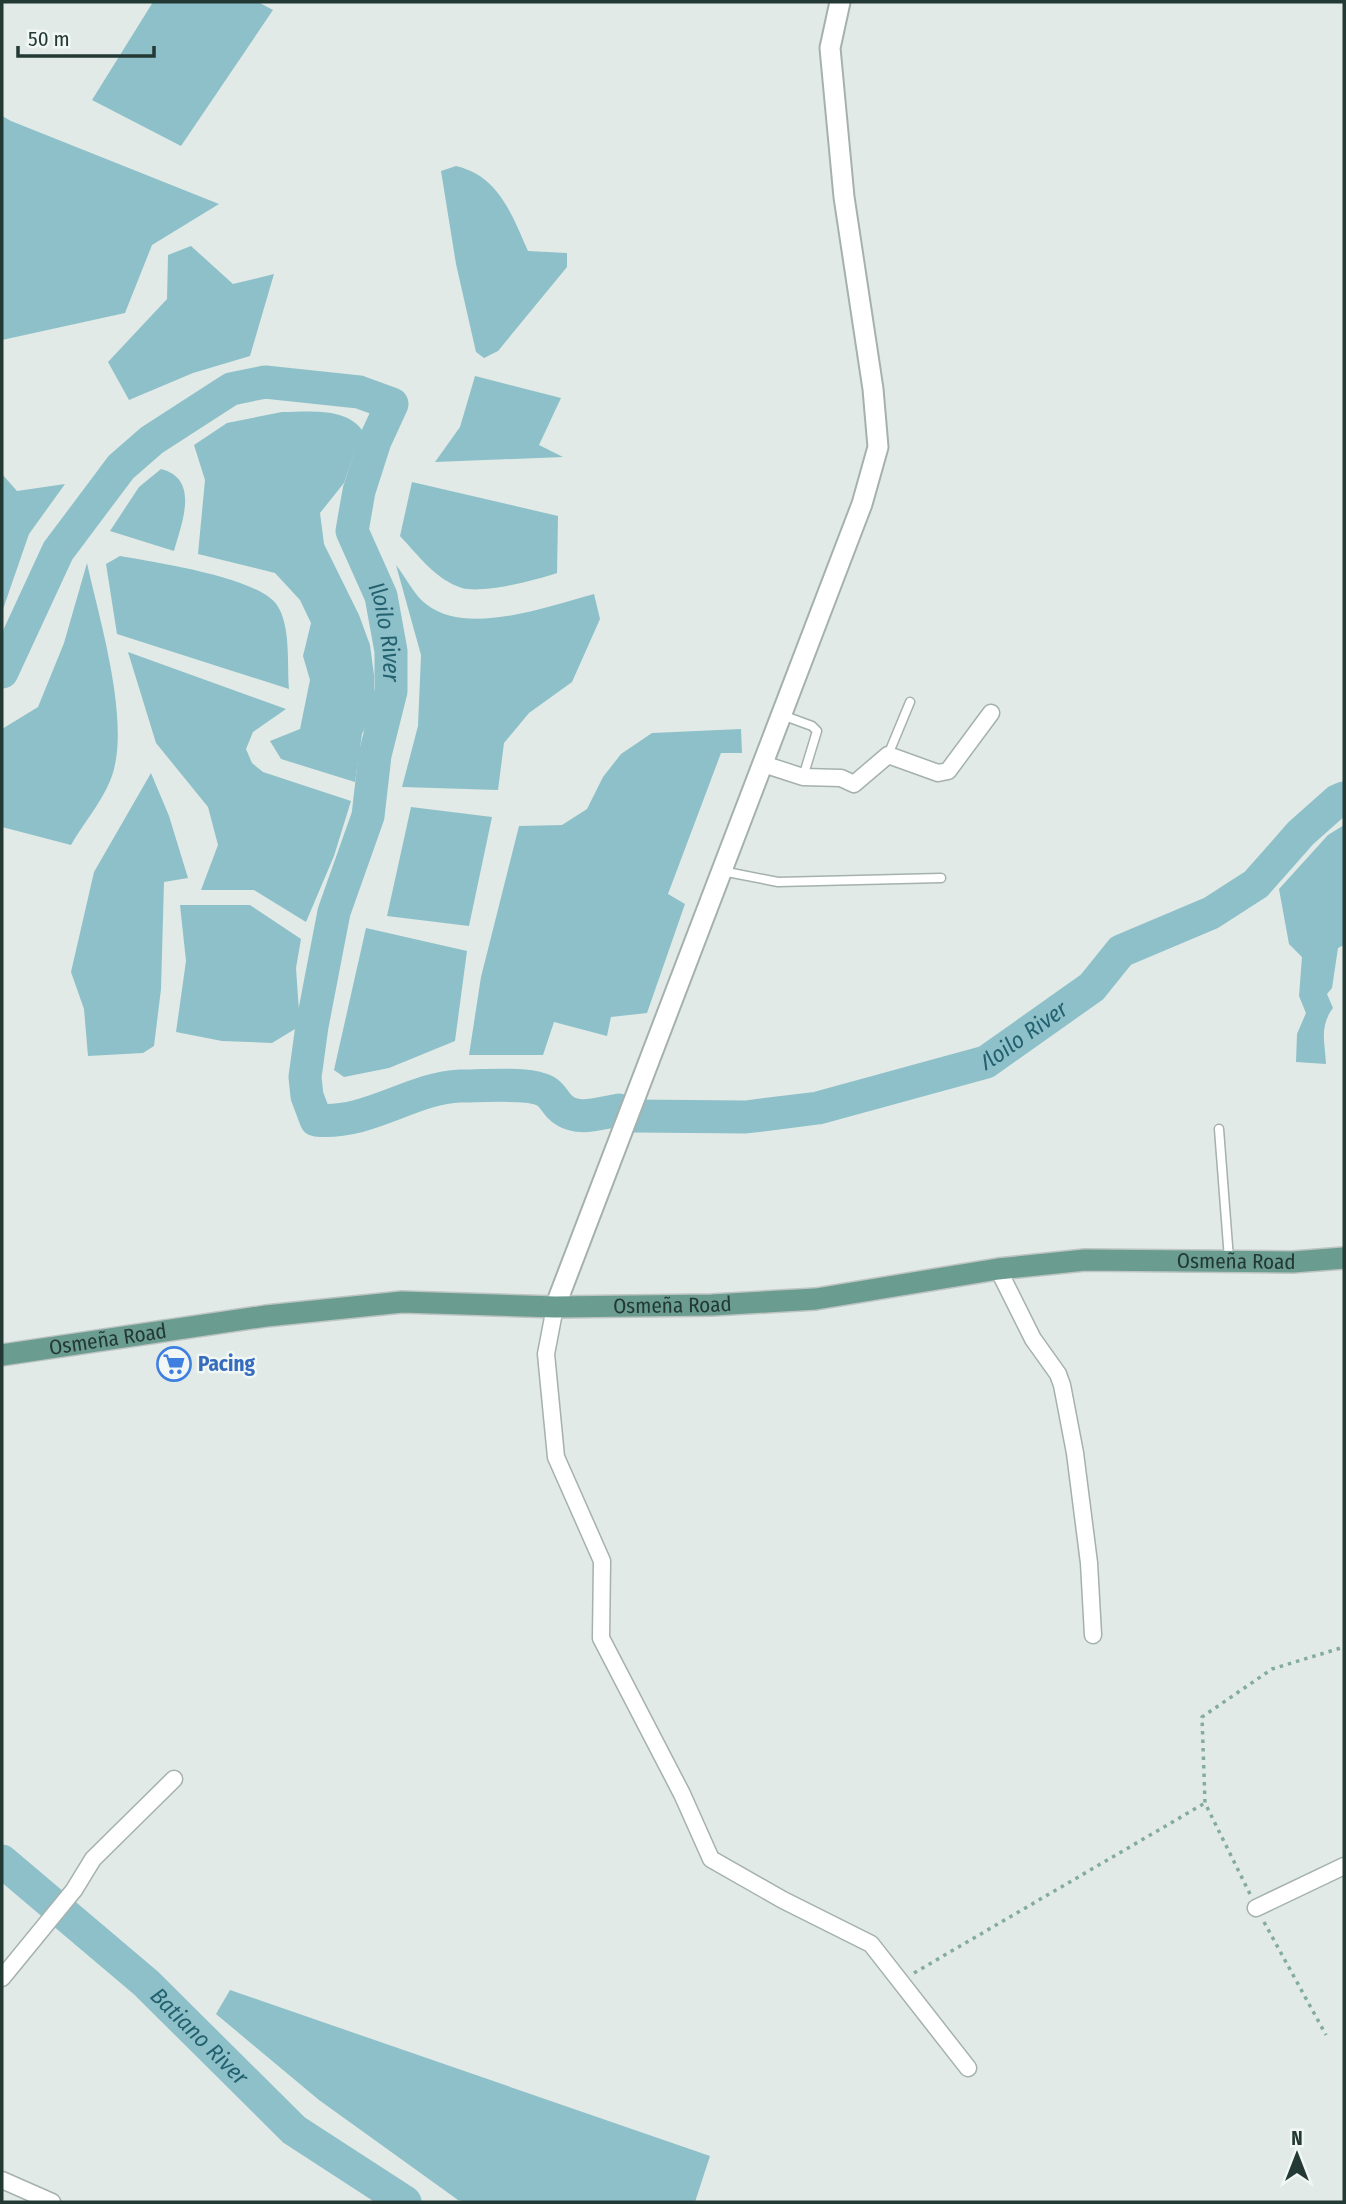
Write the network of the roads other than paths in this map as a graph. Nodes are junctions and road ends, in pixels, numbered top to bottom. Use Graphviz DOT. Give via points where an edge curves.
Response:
graph roads {
  1 [pos="841,2"];
  2 [pos="910,702"];
  3 [pos="992,713"];
  4 [pos="781,715"];
  5 [pos="888,755"];
  6 [pos="763,764"];
  7 [pos="803,777"];
  8 [pos="722,871"];
  9 [pos="941,878"];
  10 [pos="1219,1129"];
  11 [pos="1344,1258"];
  12 [pos="1229,1262"];
  13 [pos="998,1269"];
  14 [pos="555,1307"];
  15 [pos="2,1354"];
  16 [pos="1093,1635"];
  17 [pos="174,1779"];
  18 [pos="1344,1866"];
  19 [pos="1256,1908"];
  20 [pos="2,1978"];
  21 [pos="968,2068"];
  22 [pos="2,2180"];
  23 [pos="52,2202"];
  1 -- 4 [label="street" via="830,48 844,197 878,447 862,504"];
  2 -- 5 [label="lane"];
  3 -- 5 [label="street" via="948,771 938,773"];
  4 -- 6 [label="street"];
  4 -- 7 [label="lane" via="817,731"];
  5 -- 7 [label="street" via="854,784 841,778"];
  6 -- 7 [label="street"];
  6 -- 8 [label="street"];
  8 -- 9 [label="lane" via="778,882"];
  8 -- 14 [label="street"];
  10 -- 12 [label="lane"];
  11 -- 12 [label="main road, Osmeña Road"];
  12 -- 13 [label="main road, Osmeña Road" via="1085,1260"];
  13 -- 14 [label="main road, Osmeña Road" via="816,1299"];
  13 -- 16 [label="street" via="1062,1385 1089,1563"];
  14 -- 15 [label="main road, Osmeña Road" via="402,1302 266,1316"];
  14 -- 21 [label="street" via="546,1354 556,1457 602,1561 601,1638 711,1859 871,1944"];
  17 -- 20 [label="street" via="93,1859 74,1890"];
  18 -- 19 [label="street"];
  22 -- 23 [label="street"];
}
